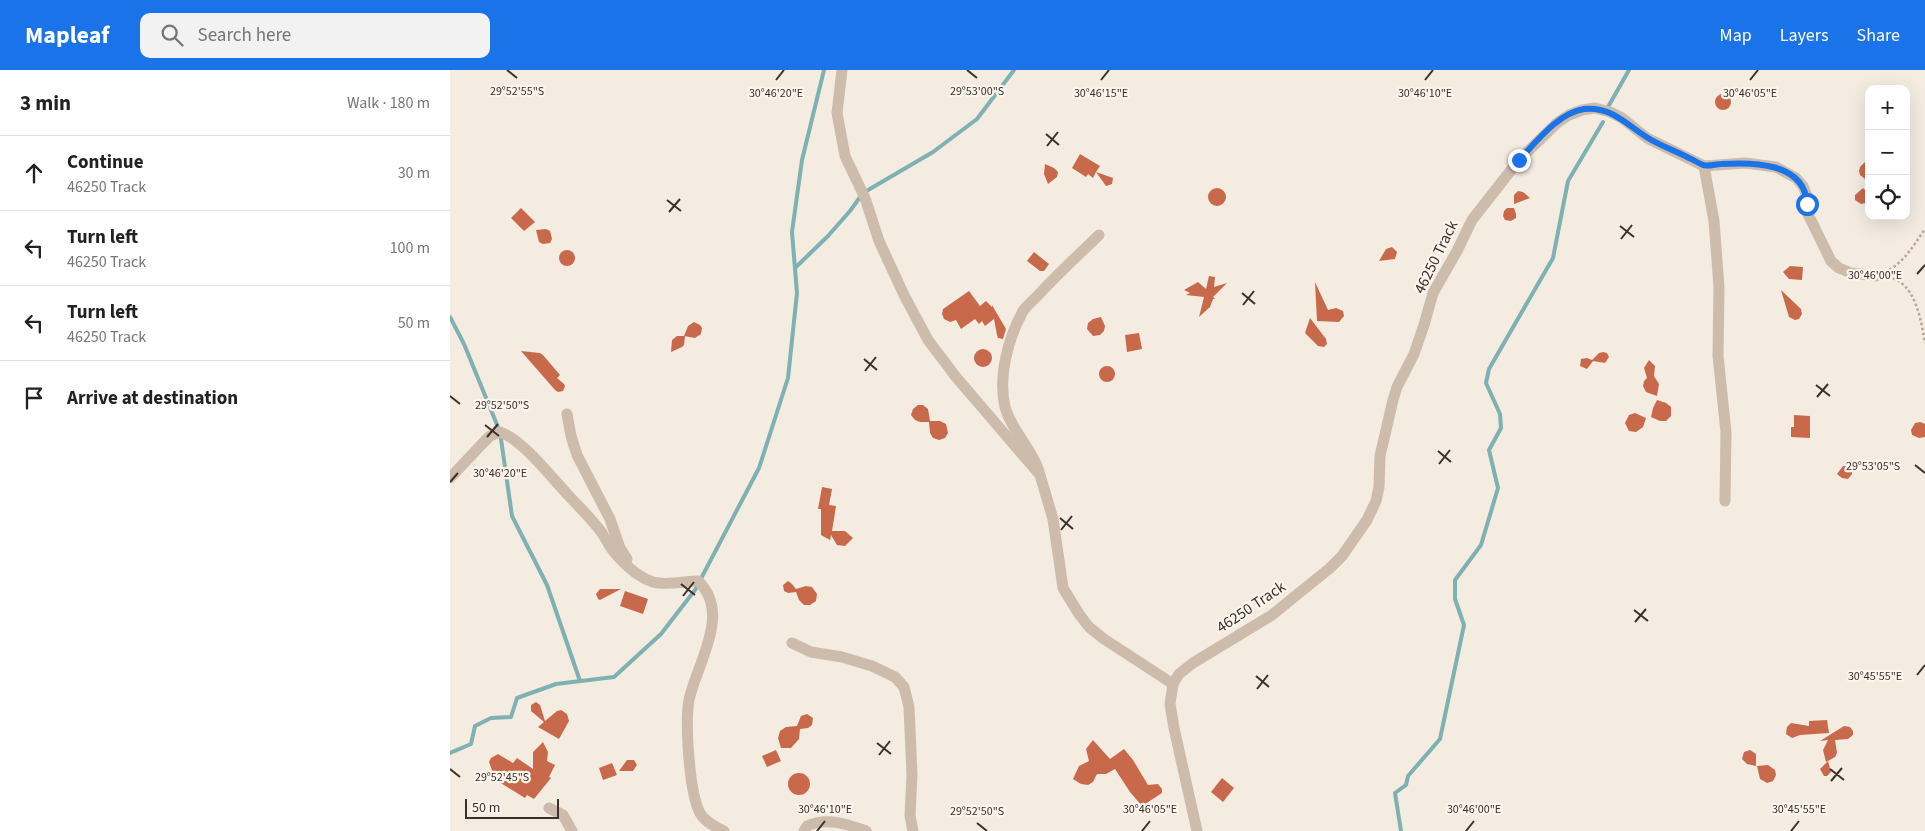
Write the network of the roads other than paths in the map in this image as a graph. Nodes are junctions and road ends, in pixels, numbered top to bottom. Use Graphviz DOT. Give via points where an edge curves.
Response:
graph roads {
  1 [pos="842,70"];
  2 [pos="1704,166"];
  3 [pos="1099,235"];
  4 [pos="1876,276"];
  5 [pos="567,414"];
  6 [pos="1040,475"];
  7 [pos="450,478"];
  8 [pos="1725,501"];
  9 [pos="634,571"];
  10 [pos="792,643"];
  11 [pos="1173,684"];
  12 [pos="549,808"];
  13 [pos="572,831"];
  14 [pos="724,831"];
  15 [pos="804,831"];
  16 [pos="866,831"];
  17 [pos="913,831"];
  18 [pos="1197,831"];
  1 -- 6 [label="street" via="837,112 845,156 904,295 928,340"];
  2 -- 4 [label="street" via="1745,163 1776,166 1787,172 1803,186 1808,212 1831,261 1850,273"];
  2 -- 8 [label="street" via="1714,221 1719,287 1718,356 1726,432"];
  2 -- 11 [label="street, 46250 Track" via="1647,138 1622,118 1595,108 1569,115 1539,138 1472,220 1433,293 1414,354 1393,400 1380,456 1376,502 1367,520 1330,568 1272,615 1193,663 1179,674"];
  3 -- 6 [label="street" via="1024,310 1012,337 1002,386 1006,408 1013,426 1035,458"];
  5 -- 9 [label="street" via="577,455"];
  6 -- 11 [label="street" via="1053,519 1063,588 1079,614 1104,639"];
  7 -- 9 [label="street" via="490,436 500,432 509,435 589,517 614,552"];
  9 -- 14 [label="street" via="655,582 698,581 708,590 712,622 707,648 689,700 688,746 695,801 700,814 711,825"];
  10 -- 17 [label="street" via="811,652 872,666 895,677 904,687 909,707 910,816"];
  11 -- 18 [label="street" via="1170,704"];
  12 -- 13 [label="street" via="563,815"];
  15 -- 16 [label="street" via="807,826 824,821"];
}
